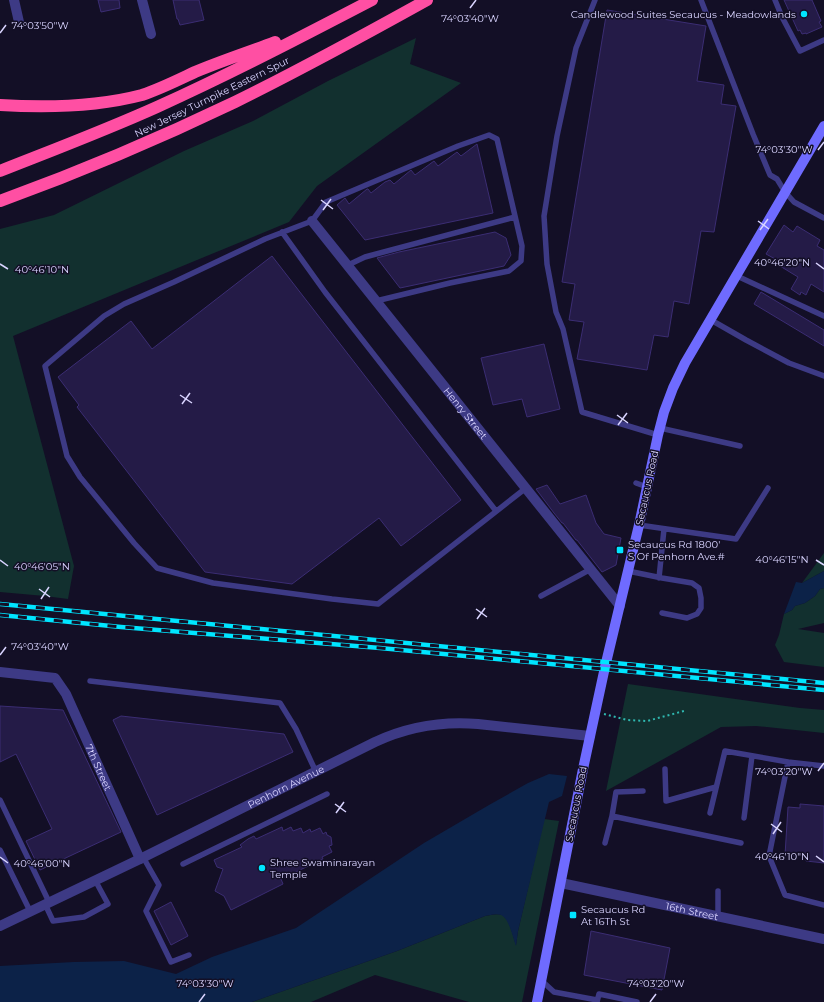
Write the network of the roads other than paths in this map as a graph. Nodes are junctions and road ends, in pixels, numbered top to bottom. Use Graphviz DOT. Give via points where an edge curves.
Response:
graph roads {
  1 [pos="14,0"];
  2 [pos="142,0"];
  3 [pos="372,0"];
  4 [pos="428,0"];
  5 [pos="595,0"];
  6 [pos="701,0"];
  7 [pos="775,0"];
  8 [pos="19,22"];
  9 [pos="329,22"];
  10 [pos="151,34"];
  11 [pos="824,40"];
  12 [pos="0,105"];
  13 [pos="824,128"];
  14 [pos="0,170"];
  15 [pos="785,192"];
  16 [pos="0,201"];
  17 [pos="515,217"];
  18 [pos="824,218"];
  19 [pos="312,221"];
  20 [pos="282,232"];
  21 [pos="348,265"];
  22 [pos="737,276"];
  23 [pos="376,301"];
  24 [pos="824,316"];
  25 [pos="710,320"];
  26 [pos="824,376"];
  27 [pos="659,431"];
  28 [pos="740,446"];
  29 [pos="636,483"];
  30 [pos="648,487"];
  31 [pos="526,488"];
  32 [pos="768,488"];
  33 [pos="496,511"];
  34 [pos="639,525"];
  35 [pos="664,529"];
  36 [pos="591,569"];
  37 [pos="628,571"];
  38 [pos="658,578"];
  39 [pos="541,596"];
  40 [pos="620,606"];
  41 [pos="662,613"];
  42 [pos="0,672"];
  43 [pos="90,681"];
  44 [pos="590,736"];
  45 [pos="752,756"];
  46 [pos="788,762"];
  47 [pos="824,766"];
  48 [pos="665,769"];
  49 [pos="316,772"];
  50 [pos="716,787"];
  51 [pos="643,791"];
  52 [pos="327,794"];
  53 [pos="0,800"];
  54 [pos="710,813"];
  55 [pos="612,816"];
  56 [pos="744,818"];
  57 [pos="605,843"];
  58 [pos="741,843"];
  59 [pos="0,850"];
  60 [pos="141,858"];
  61 [pos="182,864"];
  62 [pos="95,880"];
  63 [pos="561,883"];
  64 [pos="718,891"];
  65 [pos="47,903"];
  66 [pos="824,905"];
  67 [pos="30,911"];
  68 [pos="718,917"];
  69 [pos="0,926"];
  70 [pos="824,939"];
  71 [pos="189,954"];
  72 [pos="542,981"];
  73 [pos="597,1001"];
  74 [pos="538,1002"];
  75 [pos="637,1002"];
  1 -- 8 [label="street"];
  2 -- 10 [label="street"];
  3 -- 9 [label="highway, New Jersey Turnpike Eastern Spur"];
  4 -- 16 [label="highway, New Jersey Turnpike Eastern Spur" via="208,115 114,157"];
  5 -- 27 [label="lane" via="576,48 556,136 544,216 547,264 556,312 563,329 582,412"];
  6 -- 15 [label="lane" via="752,134 770,175 777,179"];
  7 -- 11 [label="lane" via="800,51"];
  9 -- 12 [label="highway" via="143,94 80,106"];
  9 -- 14 [label="highway, New Jersey Turnpike Eastern Spur" via="162,104"];
  13 -- 15 [label="main road, Secaucus Road"];
  15 -- 18 [label="lane" via="794,202"];
  15 -- 22 [label="main road, Secaucus Road"];
  17 -- 19 [label="lane" via="496,139 489,135 326,202"];
  17 -- 21 [label="lane" via="365,257"];
  17 -- 23 [label="lane" via="522,246 521,261 509,270"];
  19 -- 20 [label="lane"];
  19 -- 21 [label="street, Henry Street"];
  20 -- 33 [label="lane" via="325,292"];
  20 -- 33 [label="lane" via="124,304 104,316 45,366 67,456 80,477 157,568 212,583 378,604"];
  21 -- 23 [label="street, Henry Street"];
  22 -- 24 [label="lane"];
  22 -- 25 [label="main road, Secaucus Road"];
  23 -- 31 [label="street, Henry Street"];
  25 -- 26 [label="lane" via="789,363"];
  25 -- 27 [label="main road, Secaucus Road" via="673,388"];
  27 -- 28 [label="lane"];
  27 -- 30 [label="main road, Secaucus Road"];
  29 -- 30 [label="lane"];
  30 -- 34 [label="main road, Secaucus Road"];
  31 -- 33 [label="lane"];
  31 -- 36 [label="street, Henry Street"];
  32 -- 35 [label="lane" via="736,539"];
  34 -- 35 [label="lane"];
  34 -- 37 [label="main road, Secaucus Road"];
  35 -- 38 [label="lane"];
  36 -- 39 [label="lane"];
  36 -- 40 [label="street, Henry Street"];
  37 -- 38 [label="lane"];
  37 -- 40 [label="main road, Secaucus Road"];
  38 -- 41 [label="lane" via="692,583 699,588 701,598 701,608 697,614 686,618"];
  40 -- 44 [label="main road, Secaucus Road"];
  42 -- 60 [label="street, 7th Street" via="56,678 66,694"];
  43 -- 49 [label="lane" via="280,703 296,729"];
  44 -- 49 [label="street, Penhorn Avenue" via="469,723 434,725 387,737"];
  44 -- 63 [label="main road, Secaucus Road"];
  45 -- 46 [label="lane"];
  45 -- 50 [label="lane" via="725,751"];
  45 -- 56 [label="lane"];
  46 -- 47 [label="lane"];
  46 -- 66 [label="lane" via="770,856 785,895"];
  48 -- 50 [label="lane" via="666,801"];
  49 -- 60 [label="street, Penhorn Avenue"];
  50 -- 54 [label="lane"];
  51 -- 55 [label="lane" via="616,792"];
  52 -- 61 [label="lane"];
  53 -- 65 [label="lane"];
  55 -- 57 [label="lane"];
  55 -- 58 [label="lane"];
  59 -- 67 [label="lane"];
  60 -- 62 [label="street, Penhorn Avenue"];
  60 -- 71 [label="lane" via="159,885 146,911 171,962"];
  62 -- 65 [label="street, Penhorn Avenue"];
  62 -- 65 [label="lane" via="108,904 84,917 53,921"];
  63 -- 68 [label="street, 16th Street"];
  63 -- 72 [label="main road, Secaucus Road"];
  64 -- 68 [label="lane"];
  65 -- 67 [label="street, Penhorn Avenue"];
  67 -- 69 [label="street, Penhorn Avenue"];
  68 -- 70 [label="street, 16th Street"];
  72 -- 73 [label="lane" via="554,992"];
  72 -- 74 [label="main road, Secaucus Road"];
  73 -- 75 [label="lane" via="599,994"];
}
